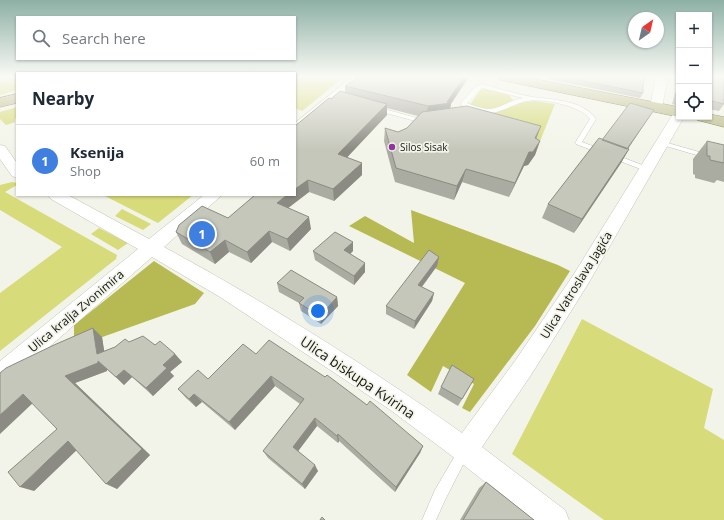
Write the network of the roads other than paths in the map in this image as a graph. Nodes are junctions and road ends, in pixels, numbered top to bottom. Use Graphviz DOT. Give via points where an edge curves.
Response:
graph roads {
  1 [pos="335,101"];
  2 [pos="520,101"];
  3 [pos="546,101"];
  4 [pos="627,101"];
  5 [pos="657,101"];
  6 [pos="464,102"];
  7 [pos="514,103"];
  8 [pos="370,107"];
  9 [pos="656,107"];
  10 [pos="457,110"];
  11 [pos="488,112"];
  12 [pos="676,112"];
  13 [pos="471,115"];
  14 [pos="676,118"];
  15 [pos="712,119"];
  16 [pos="431,122"];
  17 [pos="724,122"];
  18 [pos="296,129"];
  19 [pos="661,143"];
  20 [pos="0,149"];
  21 [pos="724,159"];
  22 [pos="646,168"];
  23 [pos="16,172"];
  24 [pos="58,196"];
  25 [pos="213,196"];
  26 [pos="151,248"];
  27 [pos="0,375"];
  28 [pos="465,450"];
  29 [pos="429,520"];
  30 [pos="555,520"];
  1 -- 18 [label="street"];
  2 -- 7 [label="lane"];
  3 -- 22 [label="lane" via="570,106 589,114 593,119 578,143"];
  4 -- 9 [label="main road"];
  5 -- 9 [label="street"];
  6 -- 10 [label="lane"];
  6 -- 11 [label="lane" via="465,105"];
  7 -- 11 [label="lane" via="501,110"];
  8 -- 16 [label="lane"];
  9 -- 12 [label="main road"];
  11 -- 13 [label="lane"];
  14 -- 19 [label="street, Ulica Vatroslava Jagića"];
  15 -- 17 [label="main road"];
  19 -- 21 [label="lane"];
  19 -- 22 [label="street, Ulica Vatroslava Jagića"];
  20 -- 23 [label="street"];
  22 -- 28 [label="street, Ulica Vatroslava Jagića" via="573,292"];
  24 -- 26 [label="street"];
  25 -- 26 [label="street, Ulica kralja Zvonimira"];
  26 -- 27 [label="street, Ulica kralja Zvonimira"];
  26 -- 28 [label="street, Ulica biskupa Kvirina" via="227,291 324,353"];
  28 -- 29 [label="lane"];
  28 -- 30 [label="street, Ulica biskupa Kvirina"];
}
